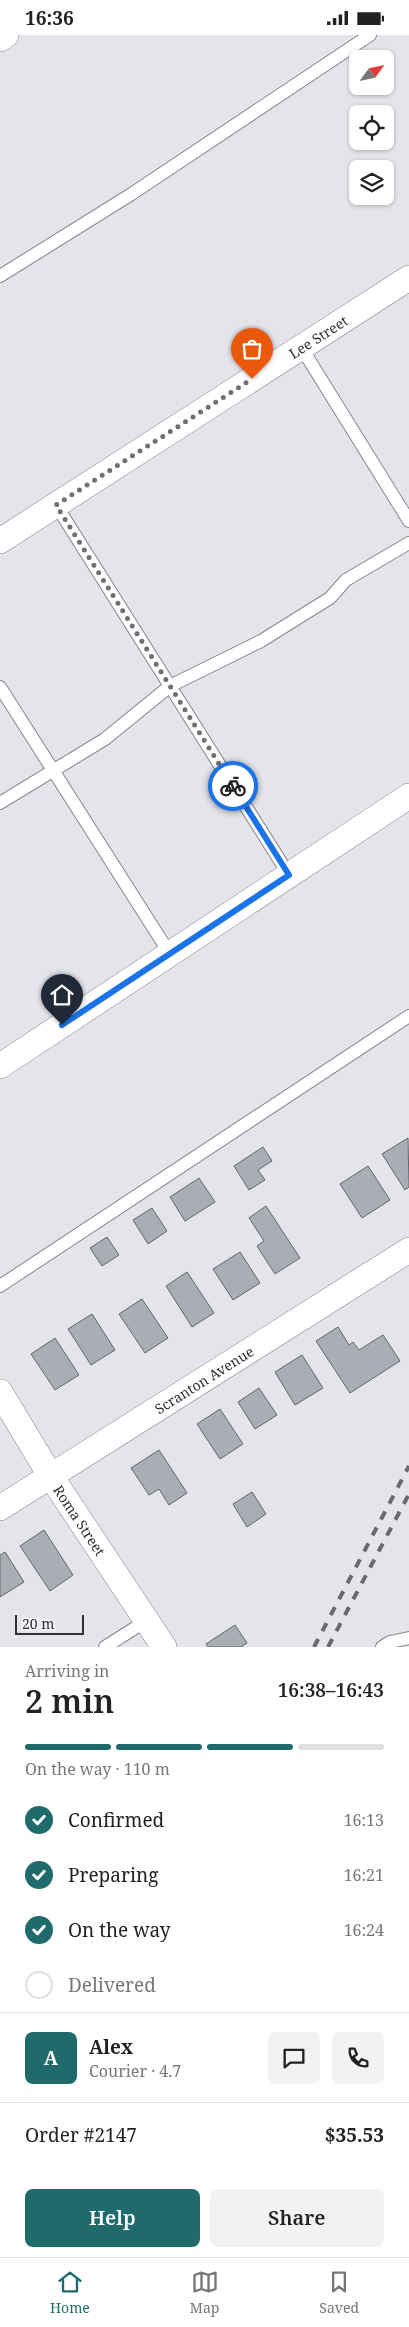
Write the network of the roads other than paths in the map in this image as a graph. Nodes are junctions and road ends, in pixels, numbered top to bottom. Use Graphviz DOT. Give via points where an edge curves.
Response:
graph roads {
  1 [pos="6,35"];
  2 [pos="370,35"];
  3 [pos="0,39"];
  4 [pos="0,276"];
  5 [pos="409,278"];
  6 [pos="301,347"];
  7 [pos="56,505"];
  8 [pos="409,521"];
  9 [pos="0,541"];
  10 [pos="409,543"];
  11 [pos="170,686"];
  12 [pos="0,687"];
  13 [pos="53,770"];
  14 [pos="409,796"];
  15 [pos="0,803"];
  16 [pos="289,875"];
  17 [pos="170,954"];
  18 [pos="409,1015"];
  19 [pos="0,1066"];
  20 [pos="409,1250"];
  21 [pos="0,1286"];
  22 [pos="0,1392"];
  23 [pos="50,1475"];
  24 [pos="0,1508"];
  25 [pos="146,1621"];
  26 [pos="409,1638"];
  27 [pos="106,1647"];
  28 [pos="164,1647"];
  29 [pos="382,1647"];
  1 -- 3 [label="street"];
  2 -- 4 [label="lane" via="130,195"];
  5 -- 6 [label="street, Lee Street"];
  6 -- 7 [label="street, Lee Street"];
  6 -- 8 [label="lane"];
  7 -- 9 [label="street, Lee Street"];
  7 -- 11 [label="lane"];
  10 -- 11 [label="lane" via="346,580 330,598 262,641"];
  11 -- 13 [label="lane" via="105,739"];
  11 -- 16 [label="lane"];
  12 -- 13 [label="lane"];
  13 -- 15 [label="lane"];
  13 -- 17 [label="lane"];
  14 -- 16 [label="street"];
  16 -- 17 [label="street"];
  17 -- 19 [label="street"];
  18 -- 21 [label="lane"];
  20 -- 23 [label="street, Scranton Avenue"];
  22 -- 23 [label="street, Roma Street"];
  23 -- 24 [label="street, Scranton Avenue"];
  23 -- 25 [label="street, Roma Street"];
  25 -- 27 [label="lane"];
  25 -- 28 [label="street, Roma Street"];
  26 -- 29 [label="lane"];
}
